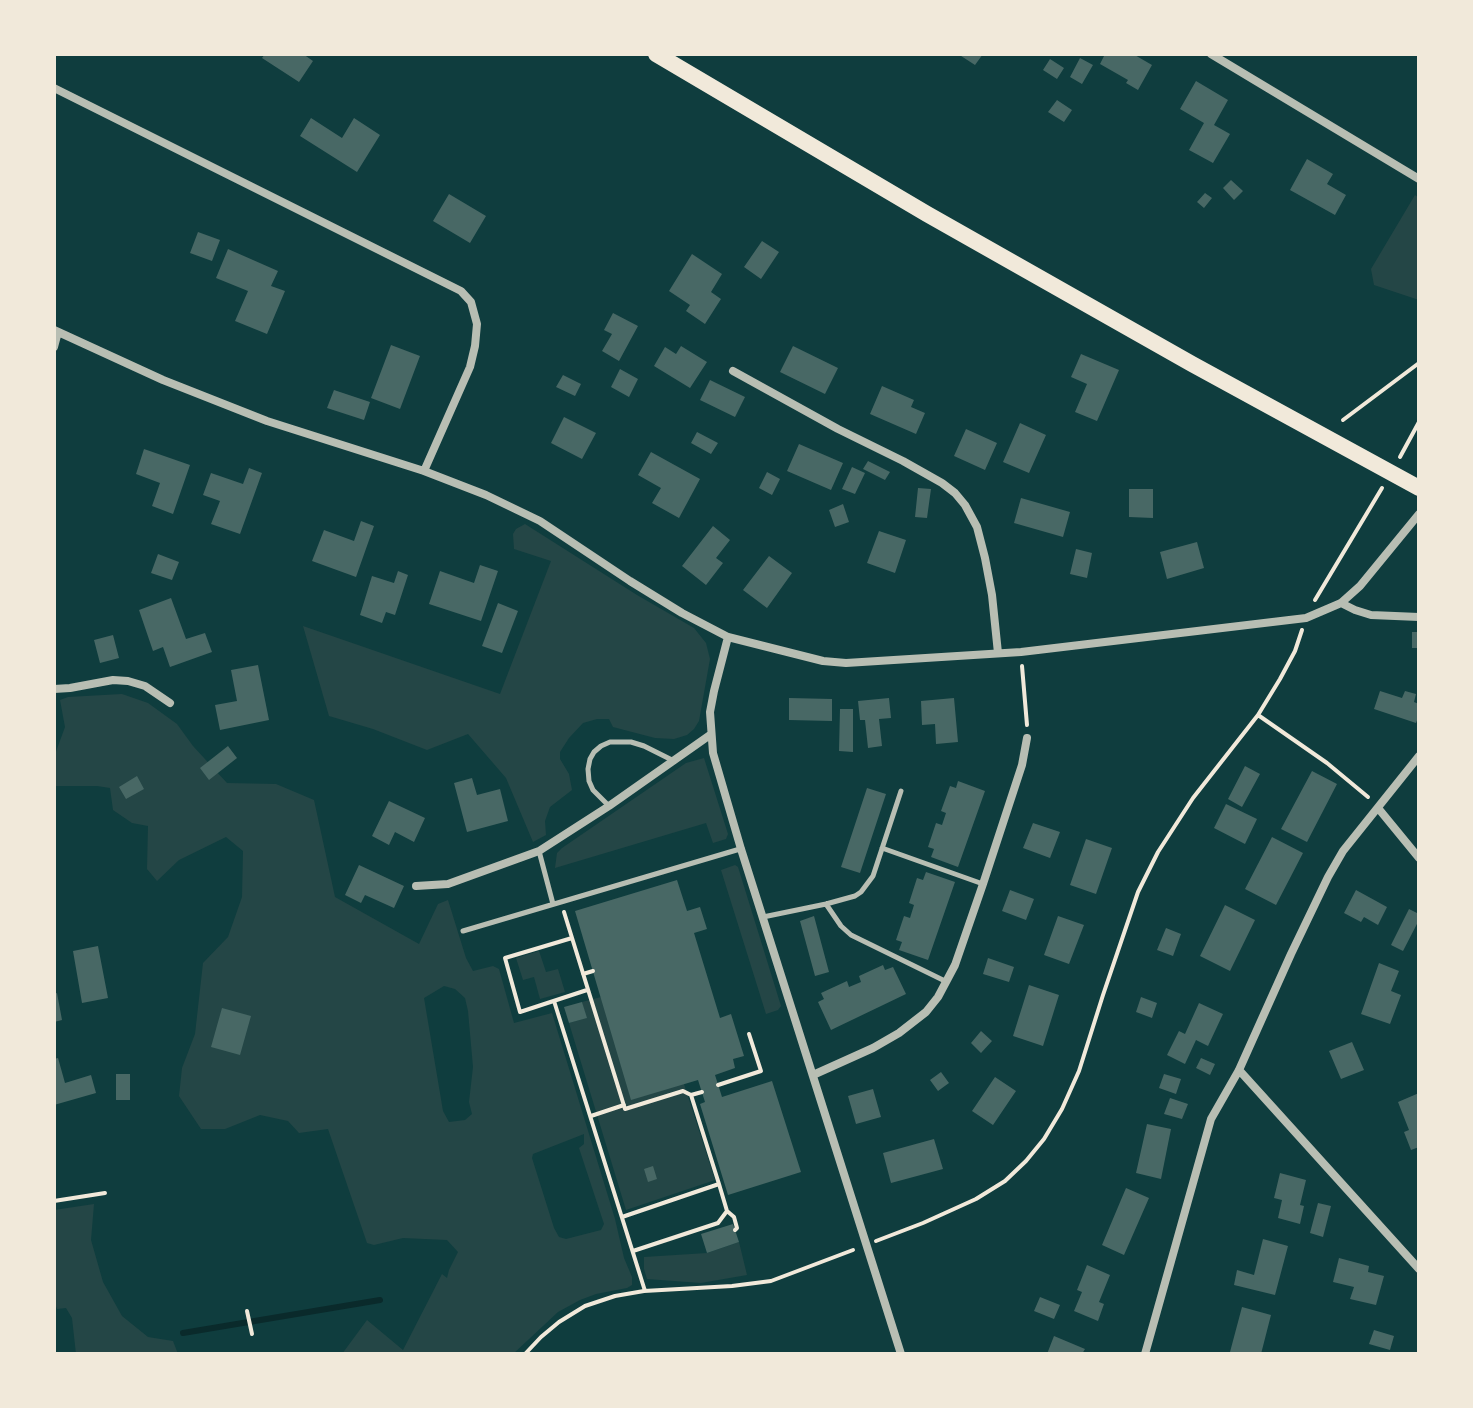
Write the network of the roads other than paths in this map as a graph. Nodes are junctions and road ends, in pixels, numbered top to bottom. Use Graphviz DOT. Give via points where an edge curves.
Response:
graph roads {
  1 [pos="656,54"];
  2 [pos="1211,54"];
  3 [pos="54,88"];
  4 [pos="1419,179"];
  5 [pos="56,331"];
  6 [pos="54,347"];
  7 [pos="733,371"];
  8 [pos="424,471"];
  9 [pos="1419,488"];
  10 [pos="1419,514"];
  11 [pos="1341,603"];
  12 [pos="1419,617"];
  13 [pos="728,637"];
  14 [pos="998,653"];
  15 [pos="54,689"];
  16 [pos="170,703"];
  17 [pos="710,735"];
  18 [pos="1027,738"];
  19 [pos="1419,756"];
  20 [pos="672,760"];
  21 [pos="901,791"];
  22 [pos="609,806"];
  23 [pos="1378,808"];
  24 [pos="882,848"];
  25 [pos="741,849"];
  26 [pos="539,851"];
  27 [pos="1419,858"];
  28 [pos="983,884"];
  29 [pos="416,886"];
  30 [pos="553,904"];
  31 [pos="826,904"];
  32 [pos="763,917"];
  33 [pos="463,931"];
  34 [pos="947,982"];
  35 [pos="1239,1070"];
  36 [pos="813,1075"];
  37 [pos="1419,1269"];
  38 [pos="901,1354"];
  39 [pos="1145,1354"];
  1 -- 9 [label="highway" via="927,214"];
  2 -- 4 [label="street"];
  3 -- 8 [label="street" via="461,291 471,302 477,324 475,346"];
  5 -- 6 [label="street"];
  5 -- 8 [label="street" via="267,421"];
  7 -- 14 [label="street" via="955,493 980,537"];
  8 -- 13 [label="street" via="540,521"];
  10 -- 11 [label="street"];
  11 -- 12 [label="street" via="1371,615"];
  11 -- 14 [label="street" via="1306,618"];
  13 -- 14 [label="street" via="846,663"];
  13 -- 17 [label="street" via="710,712"];
  15 -- 16 [label="street" via="128,681"];
  17 -- 20 [label="street"];
  17 -- 25 [label="street"];
  18 -- 28 [label="street"];
  19 -- 23 [label="street"];
  20 -- 22 [label="street"];
  20 -- 22 [label="lane" via="631,742 601,746 590,759 589,781"];
  21 -- 24 [label="lane"];
  22 -- 26 [label="street"];
  23 -- 27 [label="street"];
  23 -- 35 [label="street" via="1328,877"];
  24 -- 28 [label="lane"];
  24 -- 31 [label="lane" via="861,892"];
  25 -- 30 [label="lane"];
  25 -- 32 [label="street"];
  26 -- 29 [label="street" via="448,884"];
  26 -- 30 [label="lane"];
  28 -- 34 [label="street"];
  30 -- 33 [label="lane"];
  31 -- 32 [label="lane"];
  31 -- 34 [label="lane" via="851,935"];
  32 -- 36 [label="street"];
  34 -- 36 [label="street" via="926,1012 899,1033"];
  35 -- 37 [label="street"];
  35 -- 39 [label="street" via="1211,1119"];
  36 -- 38 [label="street"];
}
